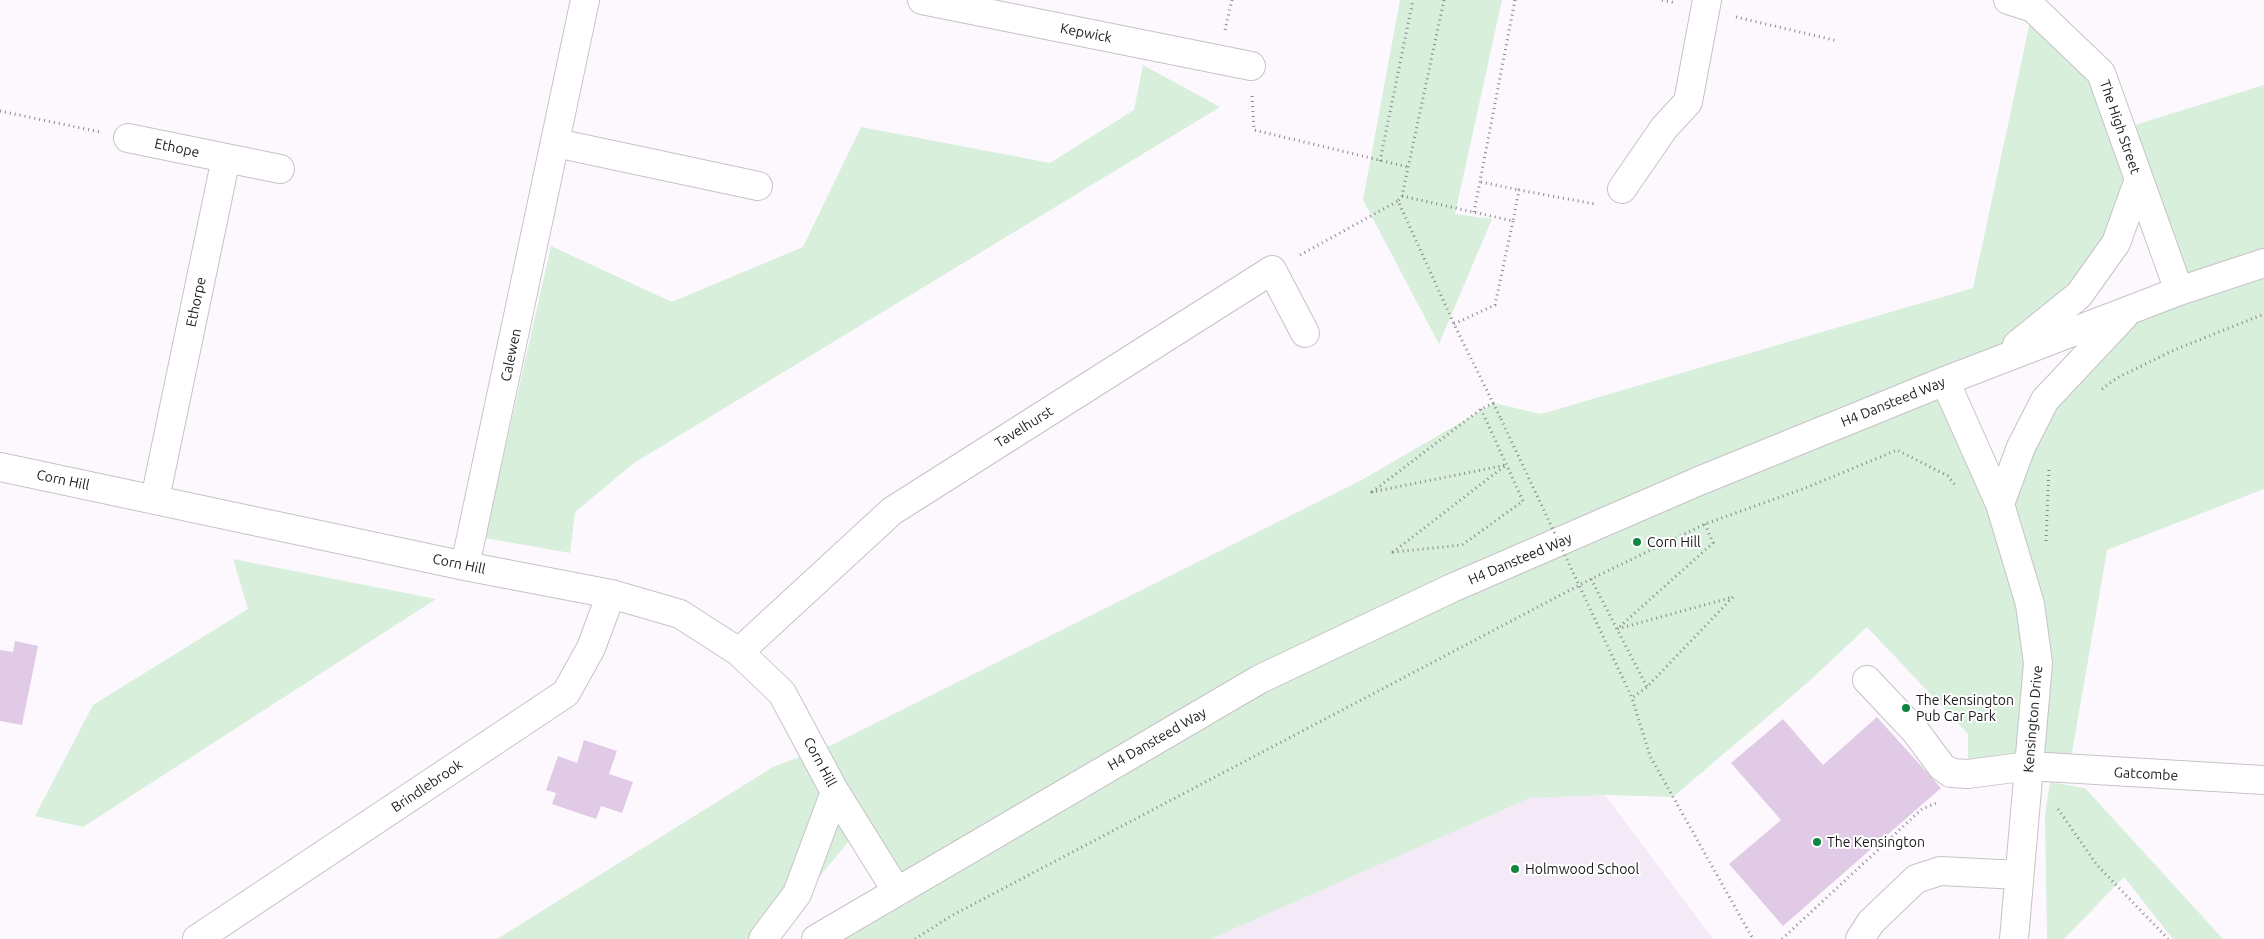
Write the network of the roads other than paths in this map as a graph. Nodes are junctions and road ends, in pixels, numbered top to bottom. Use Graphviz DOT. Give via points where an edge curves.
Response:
graph roads {
  1 [pos="585,0"];
  2 [pos="922,0"];
  3 [pos="2027,3"];
  4 [pos="1706,5"];
  5 [pos="1251,66"];
  6 [pos="128,138"];
  7 [pos="556,143"];
  8 [pos="226,158"];
  9 [pos="280,169"];
  10 [pos="2138,182"];
  11 [pos="758,186"];
  12 [pos="1622,189"];
  13 [pos="2264,263"];
  14 [pos="2179,292"];
  15 [pos="2128,312"];
  16 [pos="1305,333"];
  17 [pos="2000,360"];
  18 [pos="1945,381"];
  19 [pos="0,467"];
  20 [pos="155,499"];
  21 [pos="2000,504"];
  22 [pos="465,566"];
  23 [pos="611,594"];
  24 [pos="739,652"];
  25 [pos="1868,680"];
  26 [pos="2029,766"];
  27 [pos="2264,780"];
  28 [pos="836,792"];
  29 [pos="2019,876"];
  30 [pos="896,890"];
  31 [pos="197,939"];
  32 [pos="763,939"];
  33 [pos="816,939"];
  34 [pos="1860,939"];
  35 [pos="2014,939"];
  1 -- 7 [label="street, Calewen"];
  2 -- 5 [label="street, Kepwick"];
  3 -- 10 [label="street, The High Street" via="2101,73"];
  4 -- 12 [label="street" via="1688,102 1664,128"];
  6 -- 8 [label="street, Ethope"];
  7 -- 11 [label="street"];
  7 -- 22 [label="street, Calewen"];
  8 -- 9 [label="street"];
  8 -- 20 [label="street, Ethorpe"];
  10 -- 14 [label="street, The High Street"];
  10 -- 17 [label="street, The High Street" via="2116,243 2079,295"];
  13 -- 14 [label="street, H4 Dansteed Way"];
  14 -- 15 [label="street, H4 Dansteed Way"];
  15 -- 17 [label="street, H4 Dansteed Way"];
  15 -- 21 [label="street" via="2045,400 2021,448"];
  16 -- 24 [label="street, Tavelhurst" via="1272,270 892,511"];
  17 -- 18 [label="street, H4 Dansteed Way"];
  18 -- 21 [label="street, Kensington Drive"];
  18 -- 30 [label="street, H4 Dansteed Way" via="1699,481 1470,580 1260,679"];
  19 -- 20 [label="street, Corn Hill"];
  20 -- 22 [label="street, Corn Hill"];
  21 -- 26 [label="street, Kensington Drive" via="2030,604 2038,663"];
  22 -- 23 [label="street, Corn Hill"];
  23 -- 24 [label="street, Corn Hill" via="680,614"];
  23 -- 31 [label="street, Brindlebrook" via="591,648 566,693"];
  24 -- 28 [label="street, Corn Hill" via="782,693"];
  25 -- 26 [label="street, Gatcombe" via="1916,732 1942,768 1951,773 1968,774"];
  26 -- 27 [label="street, Gatcombe"];
  26 -- 29 [label="street, Kensington Drive"];
  28 -- 30 [label="street, Corn Hill"];
  28 -- 32 [label="street, Corn Hill" via="797,894"];
  29 -- 34 [label="street" via="1940,871 1916,879 1871,922"];
  29 -- 35 [label="street, Kensington Drive"];
  30 -- 33 [label="street, H4 Dansteed Way"];
}
